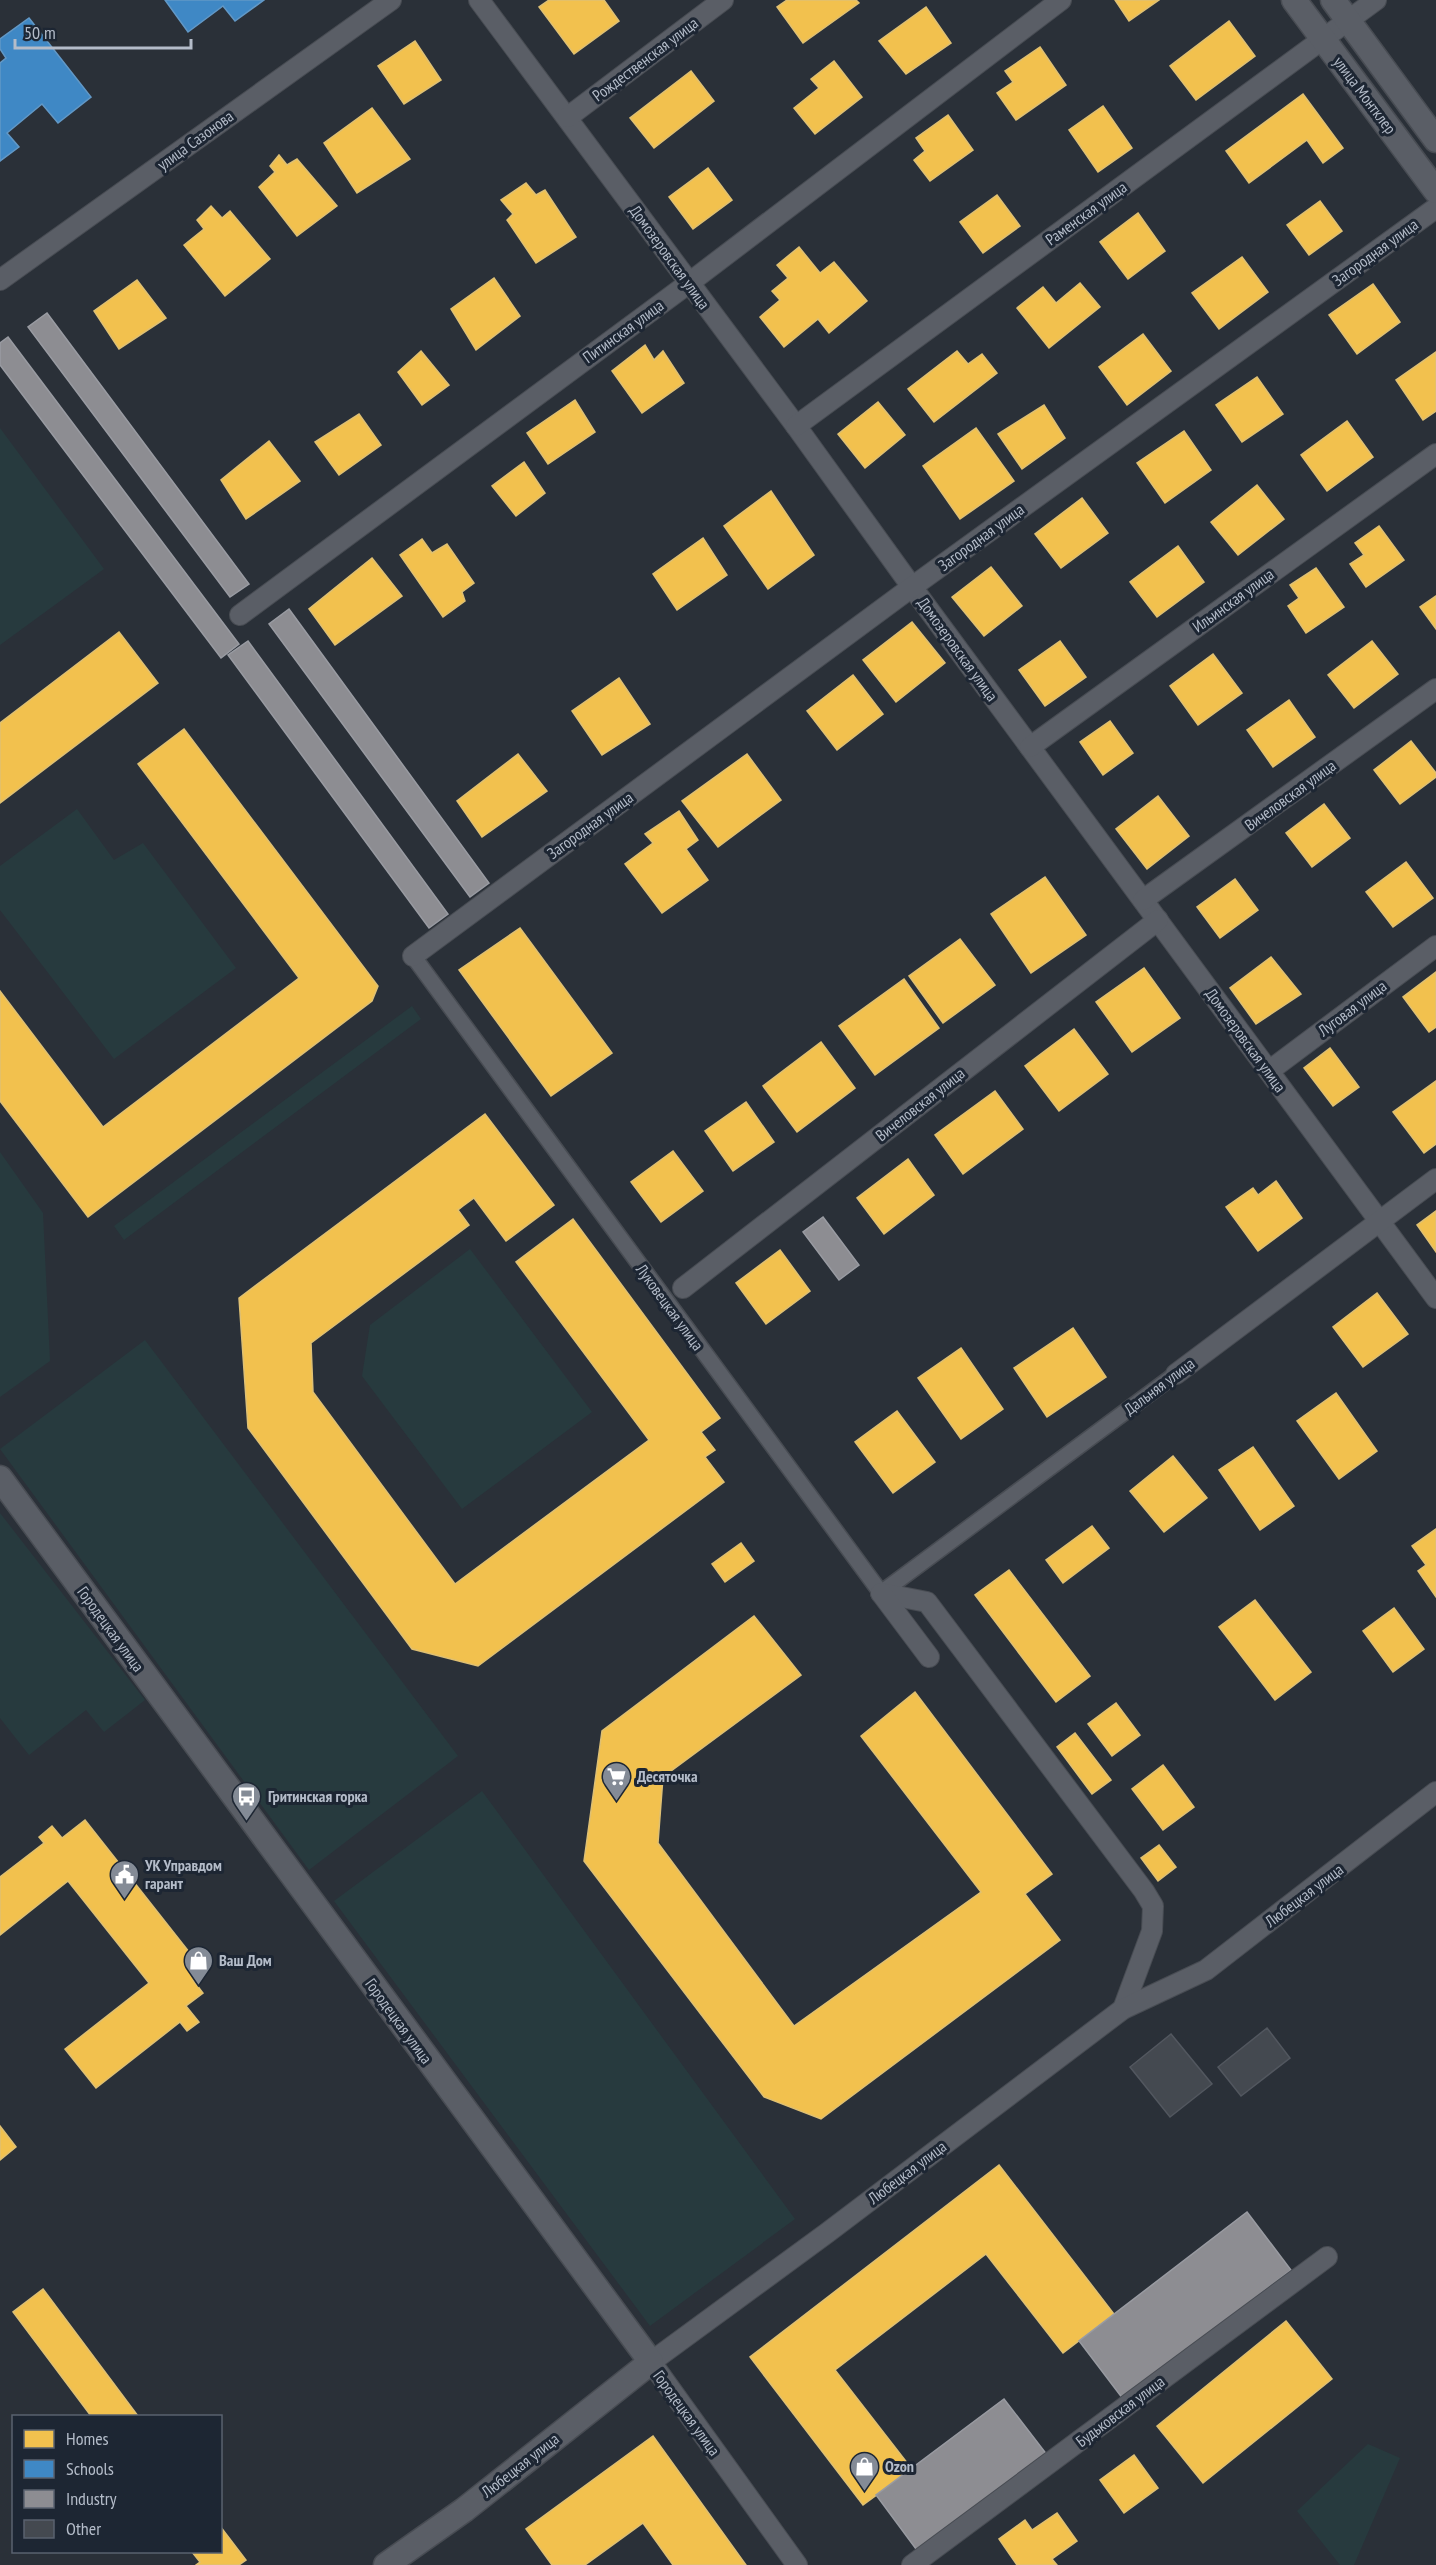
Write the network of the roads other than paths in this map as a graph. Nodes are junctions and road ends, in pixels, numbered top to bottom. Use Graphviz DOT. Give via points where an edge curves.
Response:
graph roads {
  1 [pos="391,0"];
  2 [pos="478,0"];
  3 [pos="723,0"];
  4 [pos="1061,0"];
  5 [pos="1294,0"];
  6 [pos="1333,0"];
  7 [pos="1377,0"];
  8 [pos="1348,20"];
  9 [pos="1323,39"];
  10 [pos="568,117"];
  11 [pos="1436,140"];
  12 [pos="1436,191"];
  13 [pos="1436,208"];
  14 [pos="0,280"];
  15 [pos="689,283"];
  16 [pos="796,426"];
  17 [pos="1436,454"];
  18 [pos="912,587"];
  19 [pos="240,615"];
  20 [pos="1436,689"];
  21 [pos="1030,747"];
  22 [pos="1143,900"];
  23 [pos="1158,920"];
  24 [pos="1436,946"];
  25 [pos="413,956"];
  26 [pos="1269,1071"];
  27 [pos="1436,1179"];
  28 [pos="1378,1221"];
  29 [pos="682,1288"];
  30 [pos="1436,1298"];
  31 [pos="1176,1374"];
  32 [pos="0,1478"];
  33 [pos="881,1593"];
  34 [pos="929,1657"];
  35 [pos="1436,1792"];
  36 [pos="1124,2009"];
  37 [pos="1327,2257"];
  38 [pos="651,2362"];
  39 [pos="386,2565"];
  40 [pos="797,2565"];
  41 [pos="912,2565"];
  1 -- 14 [label="street, улица Сазонова"];
  2 -- 10 [label="street, Домозеровская улица"];
  3 -- 10 [label="street, Рождественская улица"];
  4 -- 15 [label="street, Питинская улица"];
  5 -- 9 [label="street, улица Монтклер"];
  6 -- 8 [label="street, улица Монтклер"];
  7 -- 8 [label="street, Раменская улица"];
  8 -- 9 [label="street, Раменская улица"];
  8 -- 11 [label="street, улица Монтклер"];
  9 -- 12 [label="street, улица Монтклер"];
  9 -- 16 [label="street, Раменская улица"];
  10 -- 15 [label="street, Домозеровская улица"];
  13 -- 18 [label="street, Загородная улица"];
  15 -- 16 [label="street, Домозеровская улица"];
  15 -- 19 [label="street, Питинская улица"];
  16 -- 18 [label="street, Домозеровская улица"];
  17 -- 21 [label="street, Ильинская улица"];
  18 -- 21 [label="street, Домозеровская улица"];
  18 -- 25 [label="street, Загородная улица"];
  20 -- 22 [label="street, Вичеловская улица"];
  21 -- 22 [label="street, Домозеровская улица"];
  22 -- 23 [label="street, Домозеровская улица"];
  23 -- 26 [label="street, Домозеровская улица"];
  23 -- 29 [label="street, Вичеловская улица"];
  24 -- 26 [label="street, Луговая улица"];
  25 -- 33 [label="street, Луковецкая улица"];
  26 -- 28 [label="street, Домозеровская улица"];
  27 -- 28 [label="street, Дальняя улица"];
  28 -- 30 [label="street, Домозеровская улица"];
  28 -- 31 [label="street, Дальняя улица"];
  31 -- 33 [label="street, Дальняя улица"];
  32 -- 38 [label="street, Городецкая улица"];
  33 -- 34 [label="street, Луковецкая улица"];
  33 -- 36 [label="street" via="927,1602 1153,1906 1152,1931"];
  35 -- 36 [label="street, Любецкая улица" via="1206,1970"];
  36 -- 38 [label="street, Любецкая улица"];
  37 -- 41 [label="street, Будьковская улица"];
  38 -- 39 [label="street, Любецкая улица" via="464,2510"];
  38 -- 40 [label="street, Городецкая улица"];
}
